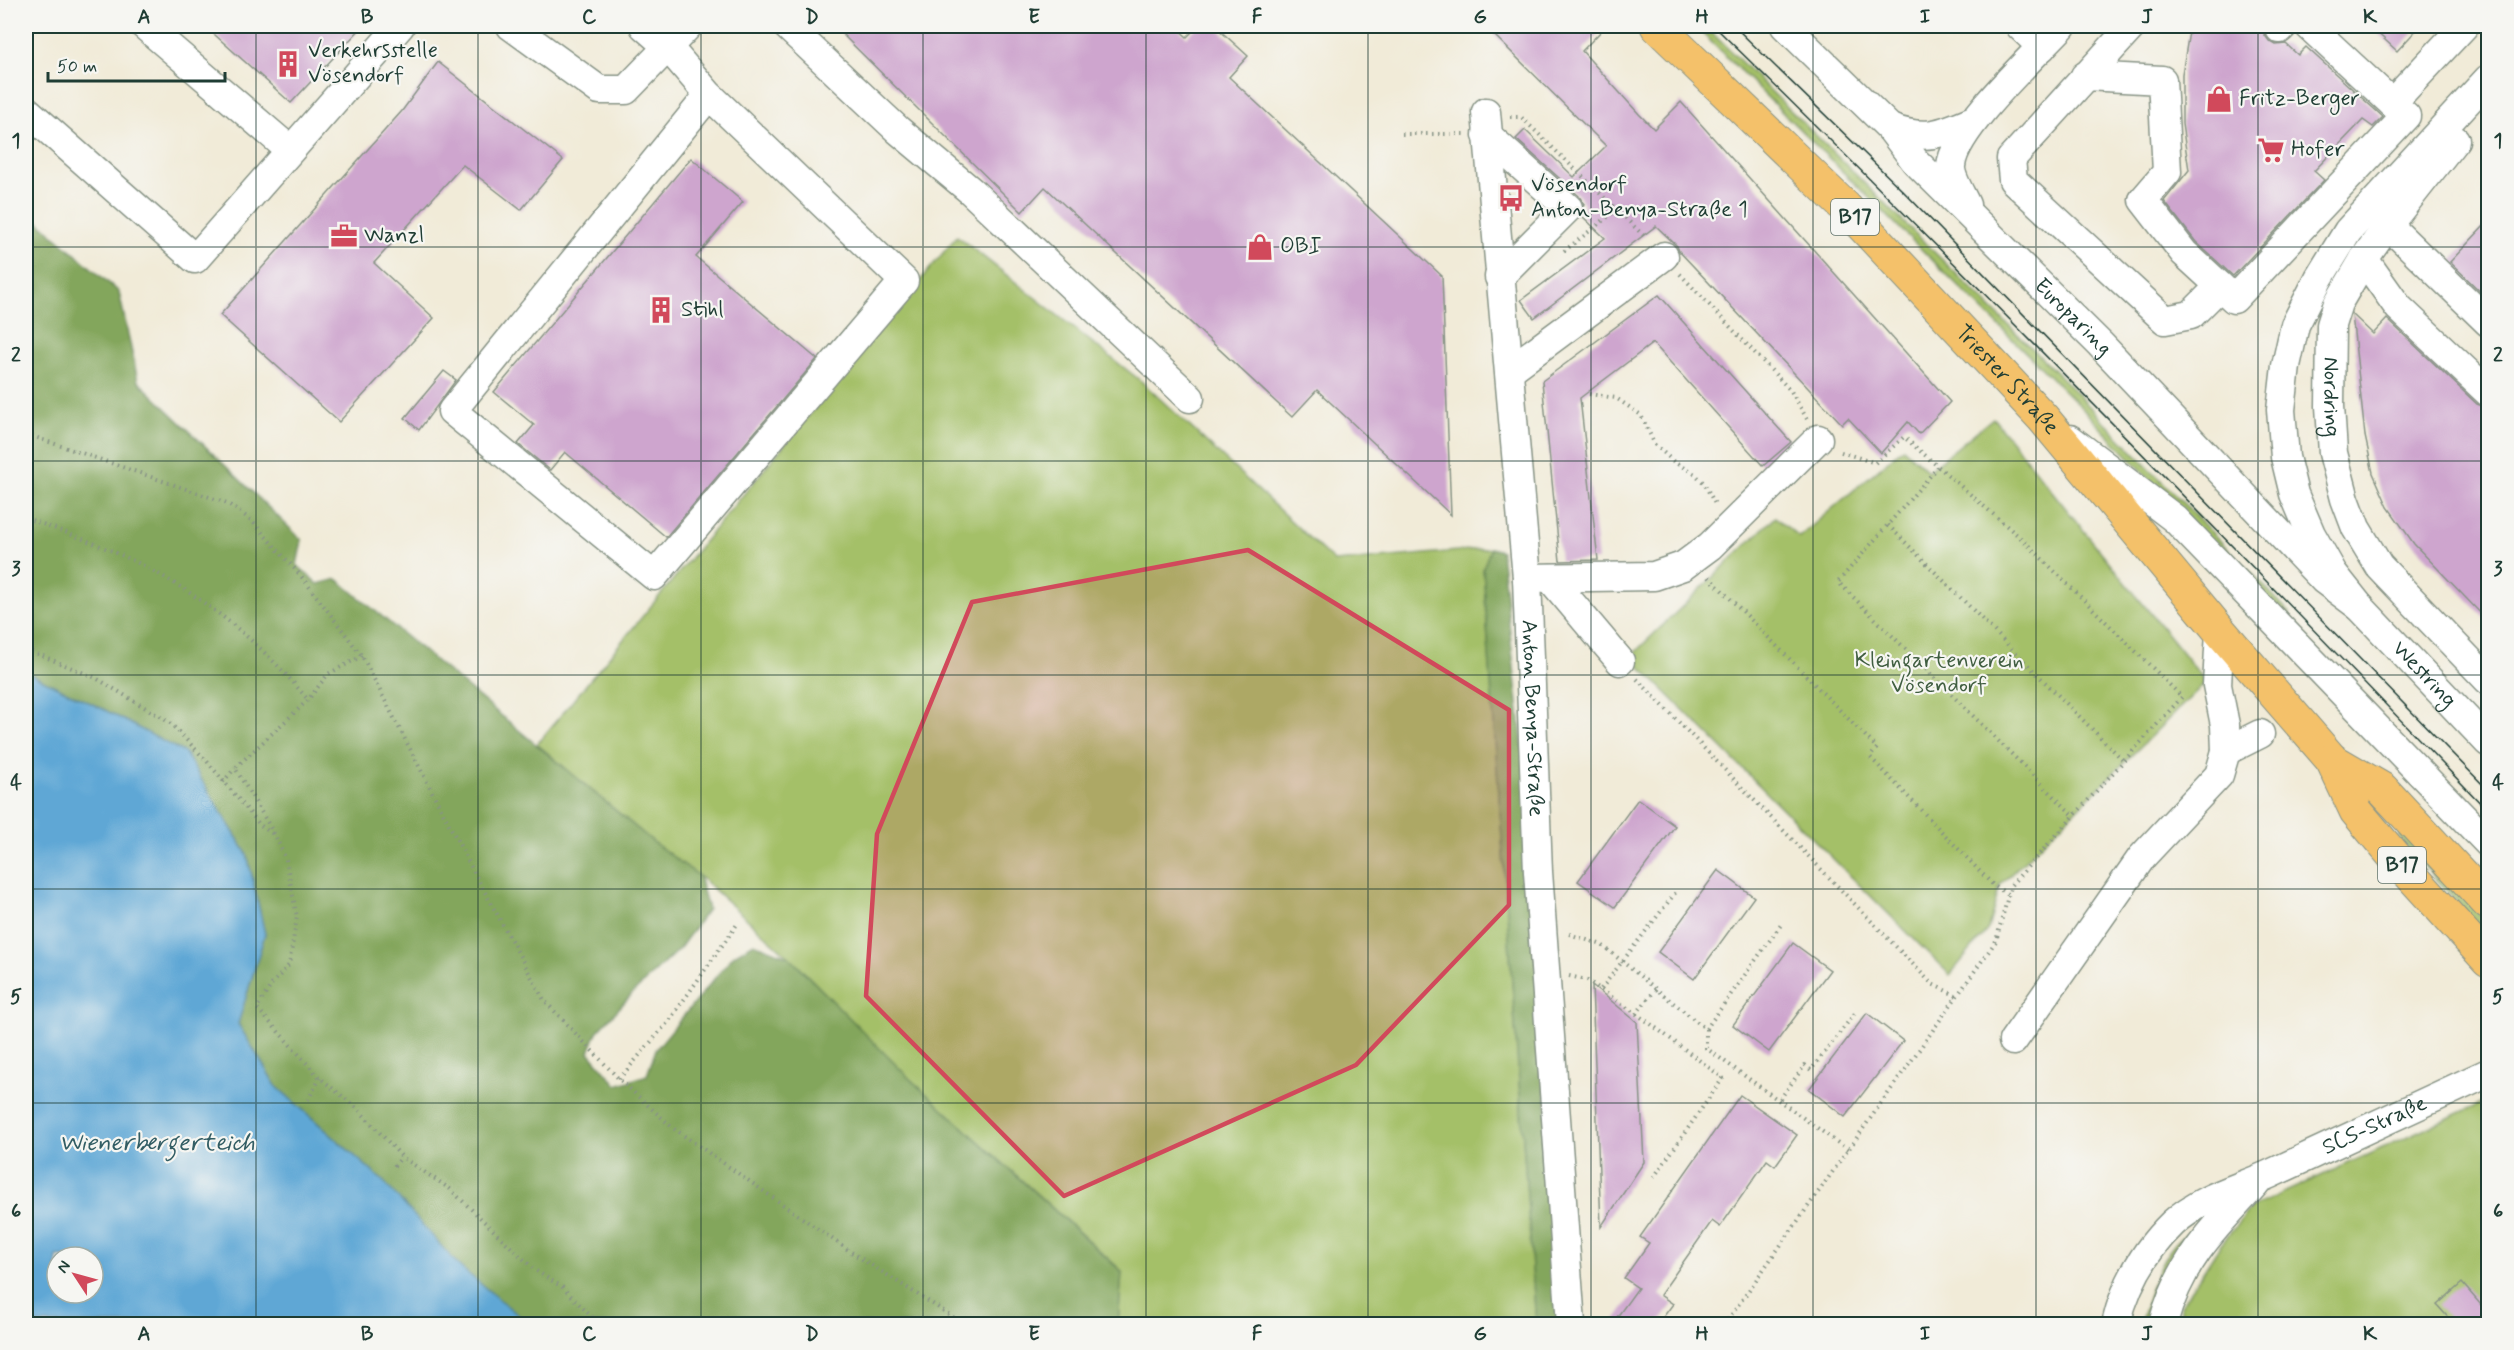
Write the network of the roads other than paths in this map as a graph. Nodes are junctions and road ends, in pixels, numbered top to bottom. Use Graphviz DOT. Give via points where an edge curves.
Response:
graph roads {
  1 [pos="145,26"];
  2 [pos="400,26"];
  3 [pos="511,26"];
  4 [pos="644,26"];
  5 [pos="688,26"];
  6 [pos="788,26"];
  7 [pos="1657,26"];
  8 [pos="1785,26"];
  9 [pos="2020,26"];
  10 [pos="2062,26"];
  11 [pos="2132,26"];
  12 [pos="2309,26"];
  13 [pos="2464,26"];
  14 [pos="668,47"];
  15 [pos="2042,47"];
  16 [pos="2085,76"];
  17 [pos="2488,80"];
  18 [pos="709,95"];
  19 [pos="2468,101"];
  20 [pos="2392,103"];
  21 [pos="26,110"];
  22 [pos="1973,120"];
  23 [pos="1890,128"];
  24 [pos="290,150"];
  25 [pos="1970,215"];
  26 [pos="2388,225"];
  27 [pos="1664,256"];
  28 [pos="2364,259"];
  29 [pos="1499,277"];
  30 [pos="2220,286"];
  31 [pos="2338,303"];
  32 [pos="2398,307"];
  33 [pos="2488,322"];
  34 [pos="1510,370"];
  35 [pos="2488,392"];
  36 [pos="1190,398"];
  37 [pos="2043,418"];
  38 [pos="1818,439"];
  39 [pos="1539,578"];
  40 [pos="2360,608"];
  41 [pos="2220,631"];
  42 [pos="1620,661"];
  43 [pos="2488,680"];
  44 [pos="2260,734"];
  45 [pos="2488,742"];
  46 [pos="2226,752"];
  47 [pos="2332,760"];
  48 [pos="2488,843"];
  49 [pos="2488,903"];
  50 [pos="2488,960"];
  51 [pos="2013,1041"];
  52 [pos="2488,1073"];
  53 [pos="2260,1179"];
  54 [pos="1571,1324"];
  55 [pos="2116,1324"];
  56 [pos="2163,1324"];
  1 -- 24 [label="street"];
  2 -- 24 [label="street"];
  3 -- 14 [label="street" via="600,90 626,90"];
  4 -- 14 [label="street"];
  5 -- 14 [label="street"];
  6 -- 36 [label="street" via="898,130 971,190"];
  7 -- 37 [label="main road, Triester Straße / B17" via="1845,207"];
  8 -- 23 [label="street, Europaring"];
  9 -- 15 [label="street"];
  10 -- 15 [label="street"];
  11 -- 16 [label="street"];
  12 -- 20 [label="street"];
  13 -- 20 [label="street"];
  14 -- 18 [label="street"];
  15 -- 22 [label="street"];
  16 -- 30 [label="street" via="2162,80 2167,172 2143,201 2184,253"];
  16 -- 30 [label="street" via="2011,159 2013,180 2165,320 2191,315"];
  17 -- 19 [label="street, Nordring"];
  18 -- 18 [label="street" via="452,411 654,576 904,281"];
  19 -- 26 [label="street, Nordring" via="2455,141"];
  19 -- 40 [label="street, Nordring" via="2349,231 2295,325 2286,366 2281,410 2285,457 2294,494 2332,573"];
  20 -- 30 [label="street" via="2406,116 2234,299"];
  21 -- 24 [label="street" via="195,259"];
  22 -- 23 [label="street" via="1941,134 1925,136"];
  22 -- 25 [label="street" via="1955,148 1950,168"];
  23 -- 25 [label="street, Europaring" via="1915,161"];
  25 -- 40 [label="street, Europaring" via="2100,344 2324,580"];
  26 -- 28 [label="street, Nordring"];
  26 -- 33 [label="street"];
  27 -- 34 [label="street"];
  28 -- 31 [label="street, Nordring"];
  28 -- 32 [label="street"];
  29 -- 29 [label="street, Anton Benya-Straße" via="1494,199 1487,123 1568,208"];
  29 -- 34 [label="street, Anton Benya-Straße"];
  31 -- 32 [label="street" via="2366,294"];
  31 -- 43 [label="street, Nordring" via="2331,325 2333,453 2356,528 2379,566"];
  32 -- 35 [label="street"];
  34 -- 39 [label="street, Anton Benya-Straße"];
  37 -- 41 [label="main road, Triester Straße / B17"];
  37 -- 48 [label="street" via="2175,519"];
  38 -- 39 [label="street" via="1710,546 1683,566 1654,576"];
  39 -- 42 [label="street"];
  39 -- 54 [label="street, Anton Benya-Straße" via="1542,931"];
  40 -- 45 [label="street, Westring"];
  41 -- 46 [label="street" via="2217,685"];
  41 -- 47 [label="main road, Triester Straße / B17"];
  44 -- 46 [label="street"];
  46 -- 51 [label="street" via="2219,775 2142,857"];
  47 -- 49 [label="main road, Triester Straße / B17" via="2382,789"];
  47 -- 50 [label="main road, Triester Straße / B17" via="2356,811"];
  52 -- 53 [label="street, SCS-Straße"];
  53 -- 55 [label="street, SCS-Straße" via="2220,1194 2175,1222 2154,1243 2125,1294"];
  53 -- 56 [label="street, SCS-Straße" via="2184,1268 2169,1299"];
}
